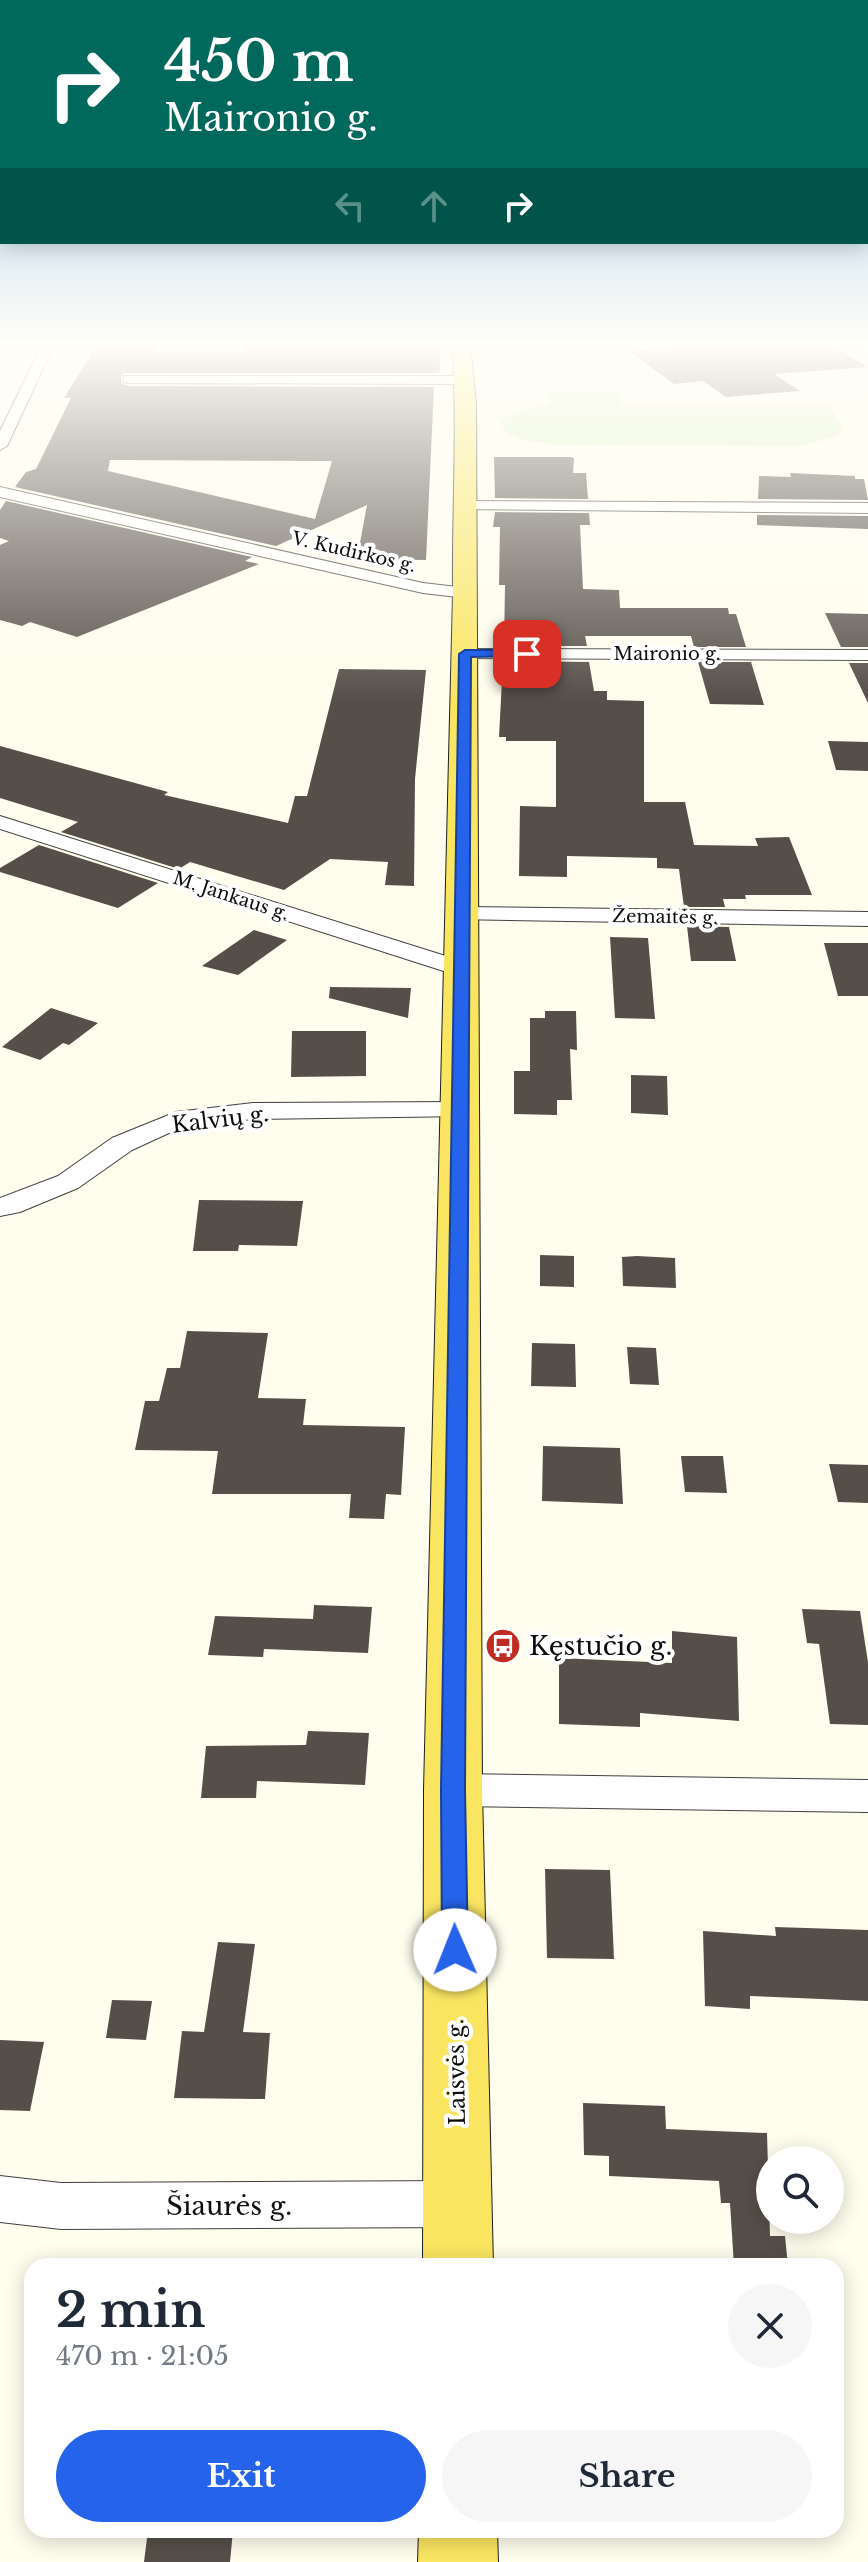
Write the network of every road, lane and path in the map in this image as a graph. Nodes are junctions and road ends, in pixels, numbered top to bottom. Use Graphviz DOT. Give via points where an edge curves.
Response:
graph roads {
  1 [pos="466,463"];
  2 [pos="0,492"];
  3 [pos="463,506"];
  4 [pos="868,508"];
  5 [pos="466,593"];
  6 [pos="465,654"];
  7 [pos="868,655"];
  8 [pos="0,822"];
  9 [pos="462,914"];
  10 [pos="868,919"];
  11 [pos="462,969"];
  12 [pos="460,1110"];
  13 [pos="0,1207"];
  14 [pos="453,1790"];
  15 [pos="868,1796"];
  16 [pos="0,2199"];
  17 [pos="458,2204"];
  18 [pos="458,2258"];
  19 [pos="458,2538"];
  20 [pos="458,2562"];
  1 -- 3 [label="main road, Laisvės g."];
  2 -- 5 [label="street, V. Kudirkos g." via="423,588"];
  3 -- 4 [label="street"];
  3 -- 5 [label="main road, Laisvės g."];
  5 -- 6 [label="main road, Laisvės g."];
  6 -- 7 [label="street, Maironio g."];
  6 -- 9 [label="main road, Laisvės g."];
  8 -- 11 [label="street, M. Jankaus g."];
  9 -- 10 [label="street, Žemaitės g."];
  9 -- 11 [label="main road, Laisvės g."];
  11 -- 12 [label="main road, Laisvės g."];
  12 -- 13 [label="street, Kalvių g." via="253,1111 176,1120 122,1144 68,1182"];
  12 -- 14 [label="main road, Laisvės g."];
  14 -- 15 [label="street"];
  14 -- 17 [label="main road, Laisvės g."];
  16 -- 17 [label="street, Šiaurės g." via="61,2206"];
  17 -- 18 [label="main road, Laisvės g."];
  19 -- 20 [label="main road"];
}
